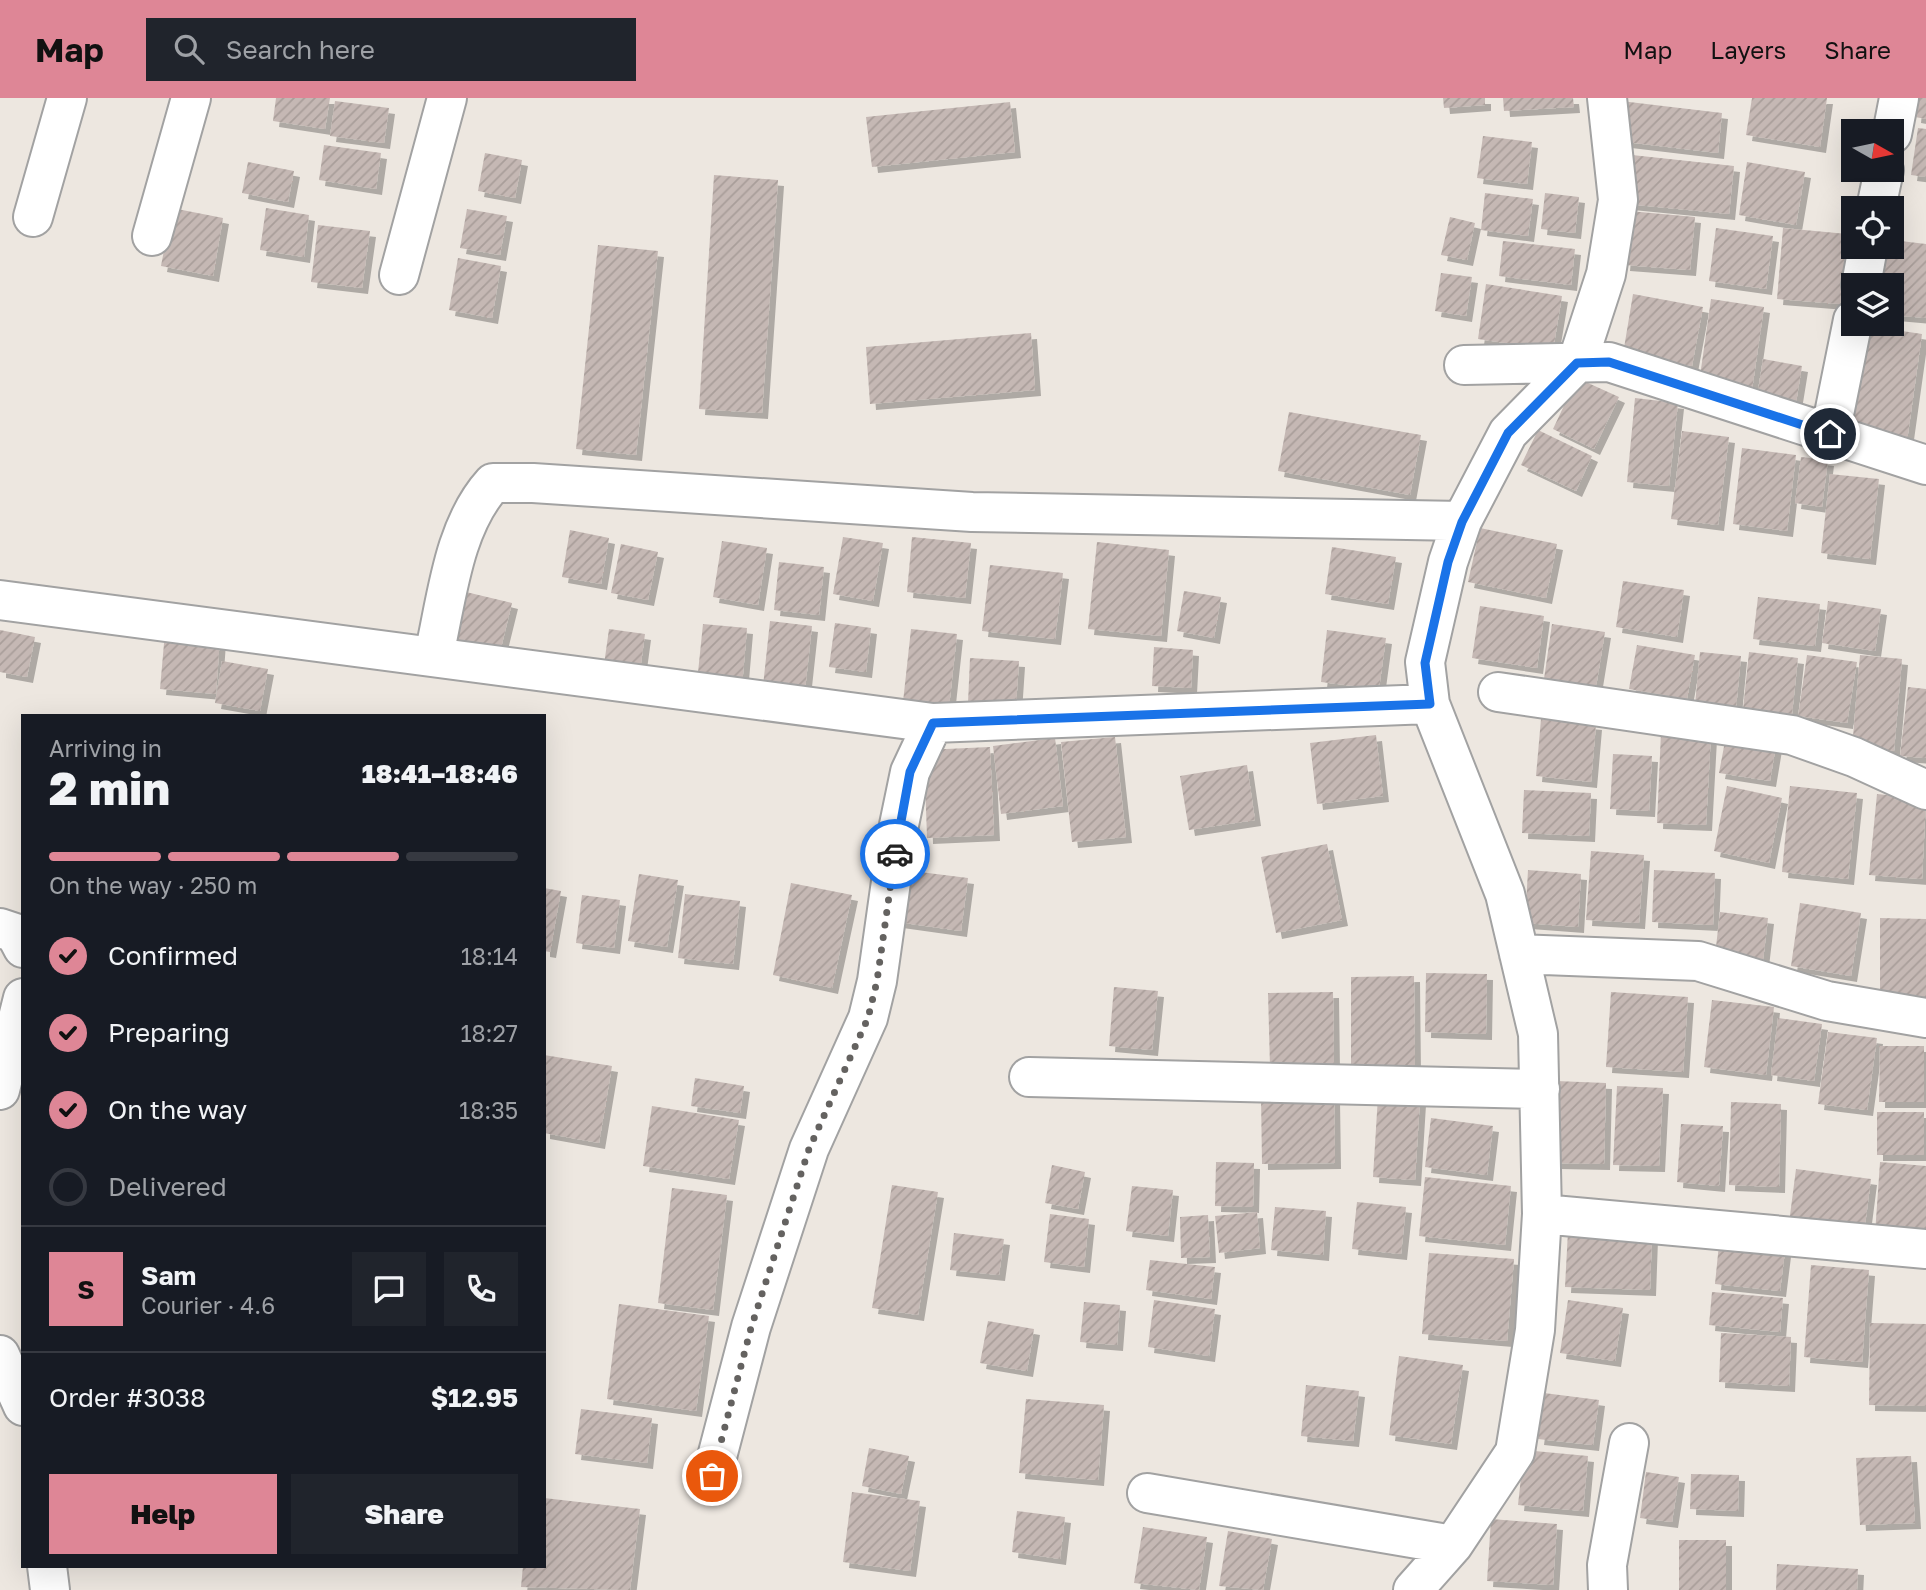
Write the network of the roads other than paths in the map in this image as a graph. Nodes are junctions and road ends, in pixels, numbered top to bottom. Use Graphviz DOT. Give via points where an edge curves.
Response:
graph roads {
  1 [pos="67,98"];
  2 [pos="191,98"];
  3 [pos="447,98"];
  4 [pos="1607,98"];
  5 [pos="1899,98"];
  6 [pos="1895,119"];
  7 [pos="33,217"];
  8 [pos="152,236"];
  9 [pos="398,275"];
  10 [pos="1850,336"];
  11 [pos="1577,363"];
  12 [pos="1464,365"];
  13 [pos="1830,434"];
  14 [pos="1926,465"];
  15 [pos="1462,522"];
  16 [pos="0,600"];
  17 [pos="434,655"];
  18 [pos="1497,692"];
  19 [pos="1430,704"];
  20 [pos="933,723"];
  21 [pos="1926,790"];
  22 [pos="0,928"];
  23 [pos="21,944"];
  24 [pos="1519,954"];
  25 [pos="21,1006"];
  26 [pos="1926,1018"];
  27 [pos="1028,1077"];
  28 [pos="1541,1089"];
  29 [pos="0,1090"];
  30 [pos="1542,1214"];
  31 [pos="1926,1249"];
  32 [pos="0,1355"];
  33 [pos="21,1402"];
  34 [pos="1629,1443"];
  35 [pos="712,1476"];
  36 [pos="1147,1493"];
  37 [pos="1453,1545"];
  38 [pos="47,1568"];
  39 [pos="50,1590"];
  40 [pos="1413,1590"];
  41 [pos="1608,1590"];
  1 -- 7 [label="street"];
  2 -- 8 [label="street"];
  3 -- 9 [label="street"];
  4 -- 11 [label="street" via="1618,200 1606,274"];
  5 -- 6 [label="street"];
  10 -- 13 [label="street"];
  11 -- 12 [label="street"];
  11 -- 13 [label="street" via="1609,362"];
  11 -- 15 [label="street" via="1508,433"];
  13 -- 14 [label="street"];
  15 -- 17 [label="street" via="972,512 493,483 475,502 460,541"];
  15 -- 19 [label="street" via="1425,663"];
  16 -- 17 [label="street"];
  17 -- 20 [label="street"];
  18 -- 21 [label="street" via="1792,735"];
  19 -- 20 [label="street"];
  19 -- 24 [label="street" via="1505,894"];
  20 -- 35 [label="street" via="910,772 868,1018 809,1149 751,1328"];
  22 -- 23 [label="street" via="15,933"];
  24 -- 26 [label="street" via="1698,961 1827,1000"];
  24 -- 28 [label="street" via="1538,1034"];
  25 -- 29 [label="street"];
  27 -- 28 [label="street"];
  28 -- 30 [label="street"];
  30 -- 31 [label="street"];
  30 -- 37 [label="street" via="1535,1330 1515,1452"];
  32 -- 33 [label="street"];
  34 -- 41 [label="street" via="1607,1565"];
  36 -- 37 [label="street"];
  37 -- 40 [label="street"];
  38 -- 39 [label="street"];
}
